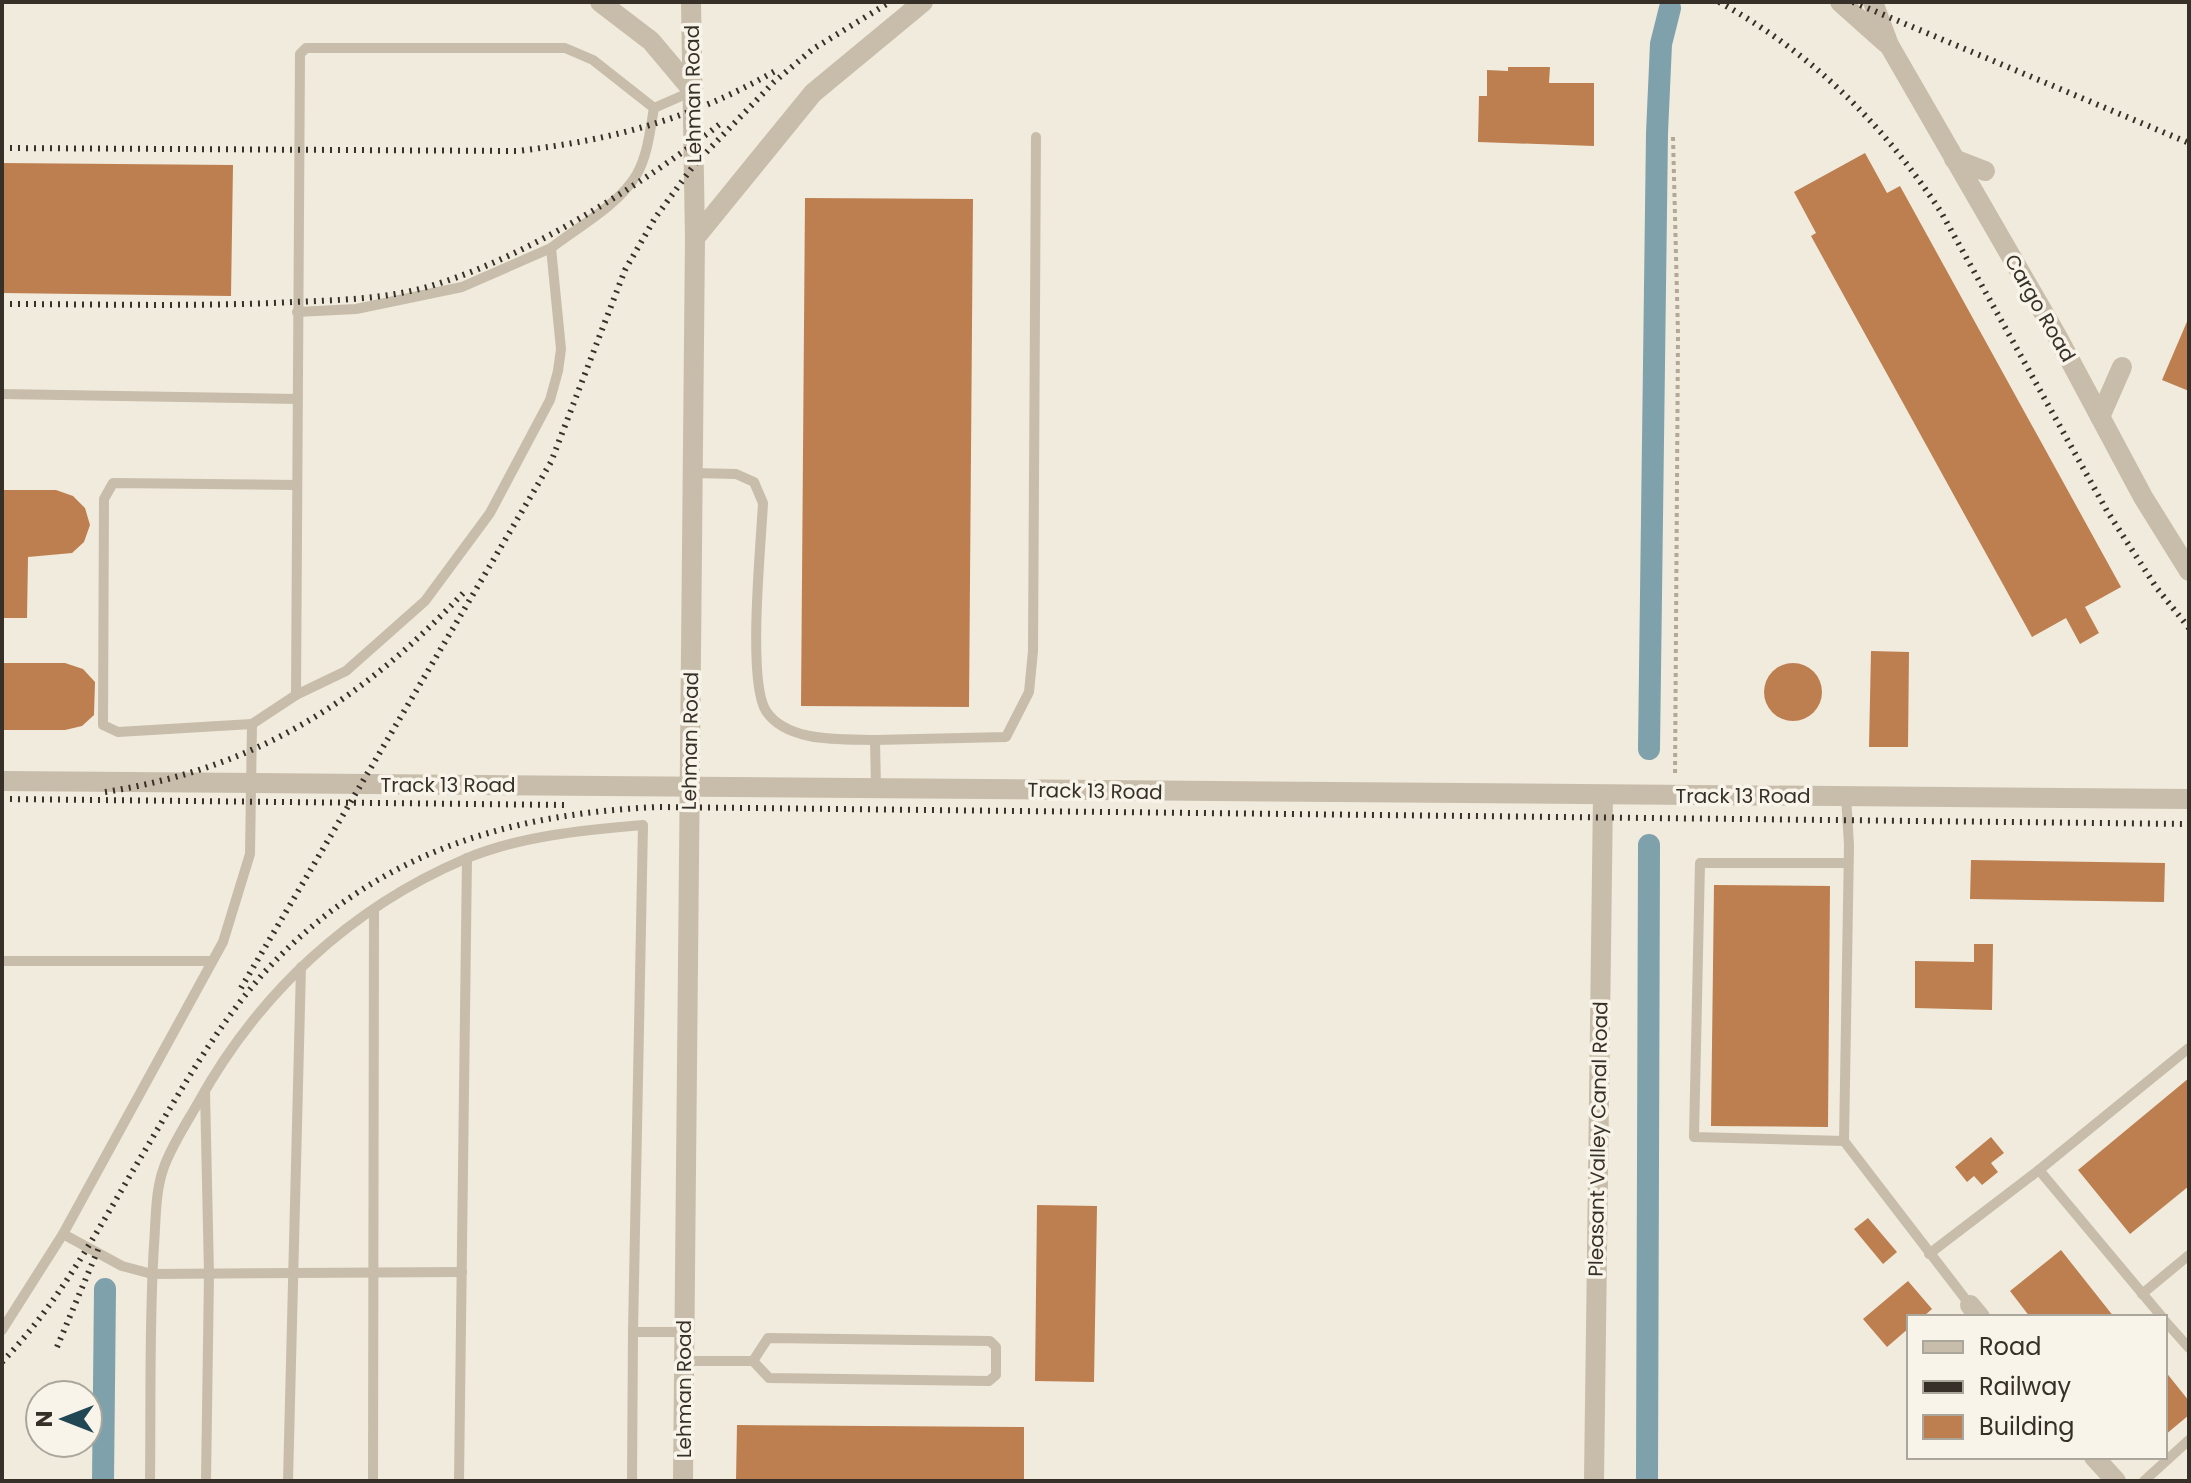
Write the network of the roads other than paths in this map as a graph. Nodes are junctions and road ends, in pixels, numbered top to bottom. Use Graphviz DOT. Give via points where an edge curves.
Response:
graph roads {
  1 [pos="600,2"];
  2 [pos="691,2"];
  3 [pos="923,2"];
  4 [pos="1840,2"];
  5 [pos="1873,2"];
  6 [pos="1855,11"];
  7 [pos="1889,45"];
  8 [pos="693,91"];
  9 [pos="654,108"];
  10 [pos="1036,137"];
  11 [pos="1954,159"];
  12 [pos="1985,171"];
  13 [pos="695,238"];
  14 [pos="551,248"];
  15 [pos="297,312"];
  16 [pos="2122,367"];
  17 [pos="2,394"];
  18 [pos="297,399"];
  19 [pos="2100,417"];
  20 [pos="693,473"];
  21 [pos="297,485"];
  22 [pos="2189,571"];
  23 [pos="296,695"];
  24 [pos="252,724"];
  25 [pos="875,740"];
  26 [pos="2,781"];
  27 [pos="252,784"];
  28 [pos="689,787"];
  29 [pos="876,789"];
  30 [pos="1603,796"];
  31 [pos="1846,796"];
  32 [pos="2185,798"];
  33 [pos="467,858"];
  34 [pos="1848,863"];
  35 [pos="374,909"];
  36 [pos="2,961"];
  37 [pos="212,961"];
  38 [pos="301,967"];
  39 [pos="2189,1048"];
  40 [pos="205,1089"];
  41 [pos="1844,1141"];
  42 [pos="2039,1170"];
  43 [pos="63,1234"];
  44 [pos="1929,1254"];
  45 [pos="2189,1255"];
  46 [pos="462,1272"];
  47 [pos="290,1273"];
  48 [pos="373,1273"];
  49 [pos="152,1274"];
  50 [pos="209,1274"];
  51 [pos="2142,1294"];
  52 [pos="1975,1311"];
  53 [pos="2160,1315"];
  54 [pos="2167,1323"];
  55 [pos="2,1330"];
  56 [pos="633,1332"];
  57 [pos="684,1332"];
  58 [pos="2189,1348"];
  59 [pos="684,1361"];
  60 [pos="753,1361"];
  61 [pos="2189,1440"];
  62 [pos="2096,1459"];
  63 [pos="150,1481"];
  64 [pos="206,1481"];
  65 [pos="288,1481"];
  66 [pos="373,1481"];
  67 [pos="459,1481"];
  68 [pos="632,1481"];
  69 [pos="683,1481"];
  70 [pos="1594,1481"];
  71 [pos="2116,1481"];
  72 [pos="2144,1481"];
  1 -- 8 [label="street" via="651,41"];
  2 -- 8 [label="street, Lehman Road"];
  3 -- 13 [label="street" via="813,93"];
  4 -- 6 [label="street, Cargo Road"];
  5 -- 7 [label="street, Cargo Road"];
  6 -- 7 [label="street, Cargo Road"];
  7 -- 11 [label="street, Cargo Road"];
  8 -- 9 [label="lane"];
  8 -- 13 [label="street, Lehman Road"];
  9 -- 14 [label="lane" via="636,176"];
  9 -- 15 [label="lane" via="593,60 565,48 306,48 300,54"];
  10 -- 25 [label="lane" via="1029,692 1006,737"];
  11 -- 12 [label="street"];
  11 -- 19 [label="street, Cargo Road"];
  13 -- 20 [label="street, Lehman Road"];
  14 -- 15 [label="lane" via="449,291 356,309"];
  14 -- 23 [label="lane" via="561,349 558,371 550,400 490,513 425,601 346,671"];
  15 -- 18 [label="lane"];
  16 -- 19 [label="street"];
  17 -- 18 [label="lane"];
  18 -- 21 [label="lane"];
  19 -- 22 [label="street, Cargo Road"];
  20 -- 25 [label="lane" via="745,478 754,482 763,503 757,666 767,713 791,730 832,739"];
  20 -- 28 [label="street, Lehman Road"];
  21 -- 23 [label="lane"];
  21 -- 24 [label="lane" via="113,483 104,499 103,725 118,732"];
  23 -- 24 [label="lane"];
  24 -- 27 [label="lane"];
  25 -- 29 [label="lane"];
  26 -- 27 [label="street, Track 13 Road"];
  27 -- 28 [label="street, Track 13 Road"];
  27 -- 37 [label="lane" via="247,868"];
  28 -- 29 [label="street, Track 13 Road"];
  28 -- 57 [label="street, Lehman Road"];
  29 -- 30 [label="street, Track 13 Road"];
  30 -- 31 [label="street, Track 13 Road"];
  30 -- 70 [label="street, Pleasant Valley Canal Road"];
  31 -- 32 [label="street, Track 13 Road"];
  31 -- 34 [label="lane"];
  33 -- 35 [label="lane"];
  33 -- 46 [label="lane"];
  33 -- 56 [label="lane" via="546,838 643,825"];
  34 -- 41 [label="lane"];
  34 -- 41 [label="lane" via="1700,863 1694,1122 1694,1137"];
  35 -- 38 [label="lane"];
  35 -- 48 [label="lane"];
  36 -- 37 [label="lane"];
  37 -- 43 [label="lane"];
  38 -- 40 [label="lane" via="259,1010"];
  38 -- 47 [label="lane"];
  39 -- 42 [label="lane"];
  40 -- 49 [label="lane" via="163,1169"];
  40 -- 50 [label="lane"];
  41 -- 44 [label="lane"];
  42 -- 44 [label="lane"];
  42 -- 51 [label="lane"];
  43 -- 49 [label="lane" via="122,1266"];
  43 -- 55 [label="lane"];
  44 -- 52 [label="lane"];
  45 -- 51 [label="lane"];
  46 -- 48 [label="lane"];
  46 -- 67 [label="lane"];
  47 -- 48 [label="lane"];
  47 -- 50 [label="lane"];
  47 -- 65 [label="lane"];
  48 -- 66 [label="lane"];
  49 -- 50 [label="lane"];
  49 -- 63 [label="lane"];
  50 -- 64 [label="lane"];
  51 -- 53 [label="lane"];
  54 -- 58 [label="lane"];
  56 -- 57 [label="lane"];
  56 -- 68 [label="lane"];
  57 -- 59 [label="street, Lehman Road"];
  59 -- 60 [label="lane"];
  59 -- 69 [label="street, Lehman Road"];
  60 -- 60 [label="lane" via="768,1338 990,1341 996,1347 996,1375 989,1381 769,1378"];
  61 -- 72 [label="lane"];
  62 -- 71 [label="street"];
}
